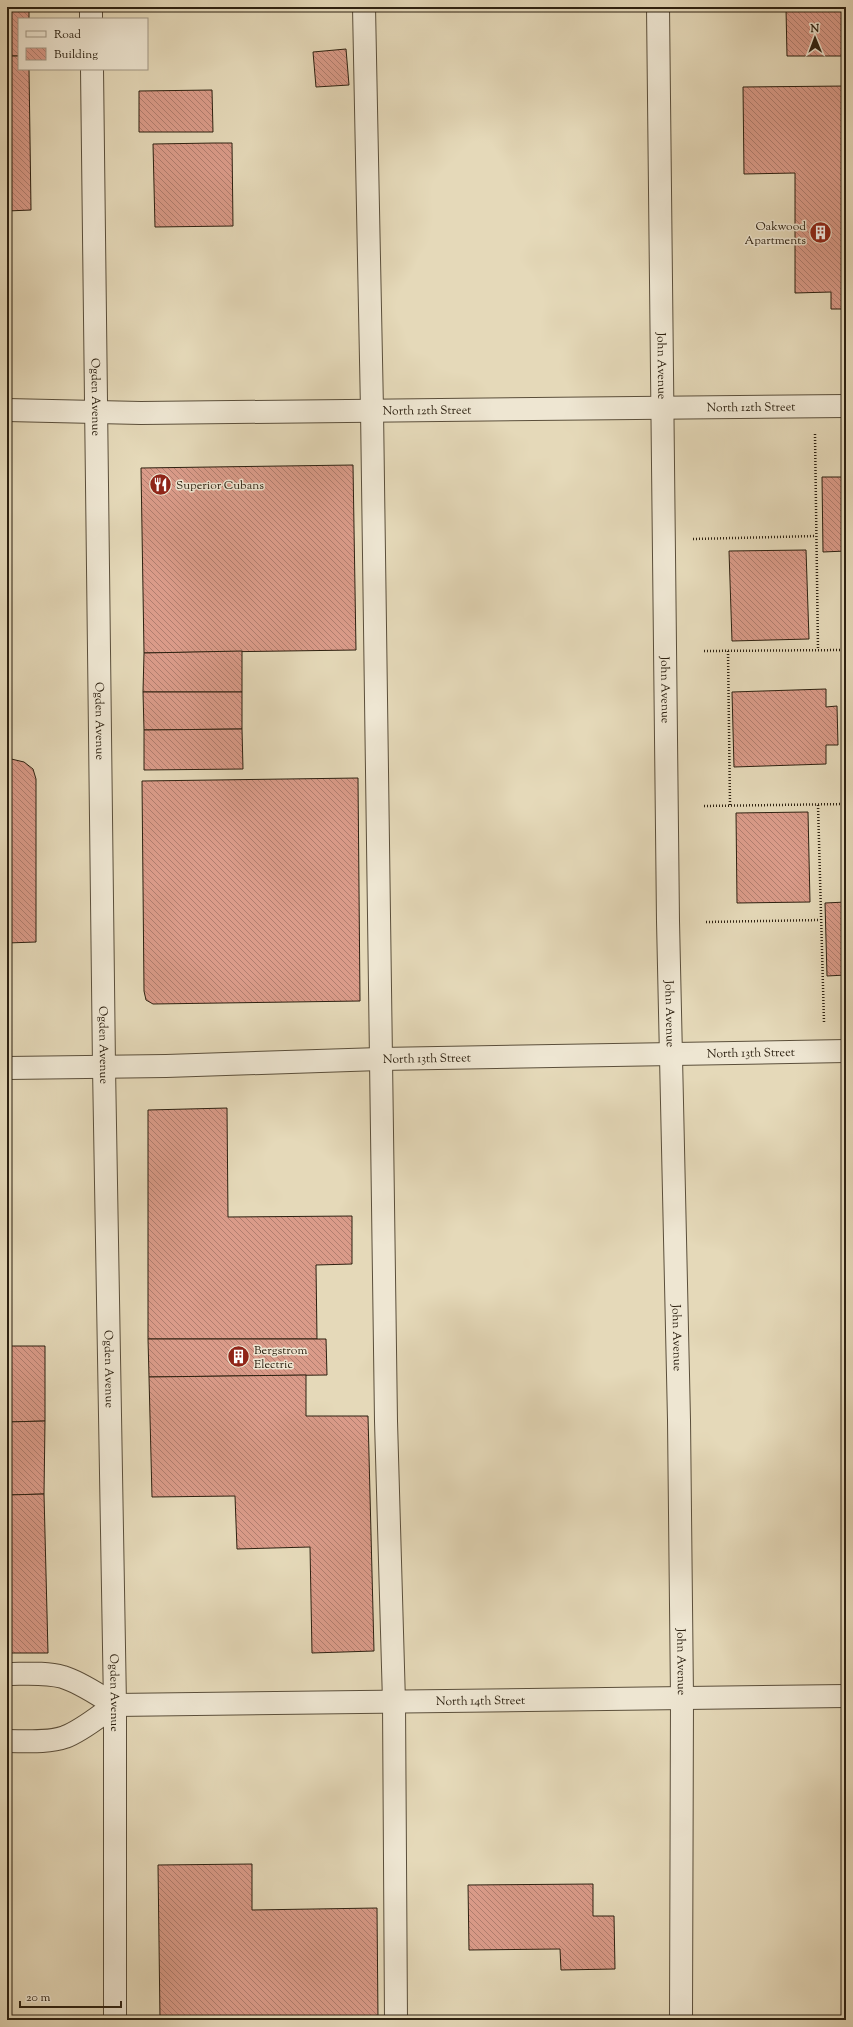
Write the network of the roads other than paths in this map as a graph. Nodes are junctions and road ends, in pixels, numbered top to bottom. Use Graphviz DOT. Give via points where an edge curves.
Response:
graph roads {
  1 [pos="91,7"];
  2 [pos="364,7"];
  3 [pos="658,7"];
  4 [pos="91,18"];
  5 [pos="92,70"];
  6 [pos="846,406"];
  7 [pos="661,408"];
  8 [pos="7,410"];
  9 [pos="372,410"];
  10 [pos="96,412"];
  11 [pos="846,1051"];
  12 [pos="670,1053"];
  13 [pos="380,1058"];
  14 [pos="104,1067"];
  15 [pos="7,1068"];
  16 [pos="7,1674"];
  17 [pos="846,1696"];
  18 [pos="682,1698"];
  19 [pos="394,1702"];
  20 [pos="115,1705"];
  21 [pos="7,1741"];
  22 [pos="115,2020"];
  23 [pos="396,2020"];
  24 [pos="681,2020"];
  1 -- 4 [label="street"];
  2 -- 9 [label="street"];
  3 -- 7 [label="street, John Avenue"];
  5 -- 10 [label="street, Ogden Avenue"];
  6 -- 7 [label="street, North 12th Street"];
  7 -- 9 [label="street, North 12th Street"];
  7 -- 12 [label="street, John Avenue"];
  8 -- 10 [label="street, North 12th Street"];
  9 -- 10 [label="street, North 12th Street"];
  9 -- 13 [label="street"];
  10 -- 14 [label="street, Ogden Avenue"];
  11 -- 12 [label="street, North 13th Street"];
  12 -- 13 [label="street, North 13th Street"];
  12 -- 18 [label="street, John Avenue" via="679,1420"];
  13 -- 14 [label="street, North 13th Street"];
  13 -- 19 [label="street"];
  14 -- 15 [label="street, North 13th Street"];
  14 -- 20 [label="street, Ogden Avenue"];
  16 -- 20 [label="street" via="63,1677"];
  17 -- 18 [label="street, North 14th Street"];
  18 -- 19 [label="street, North 14th Street"];
  18 -- 24 [label="street, John Avenue"];
  19 -- 20 [label="street, North 14th Street"];
  19 -- 23 [label="street"];
  20 -- 21 [label="street" via="74,1734 64,1738"];
  20 -- 22 [label="street, Ogden Avenue"];
}
